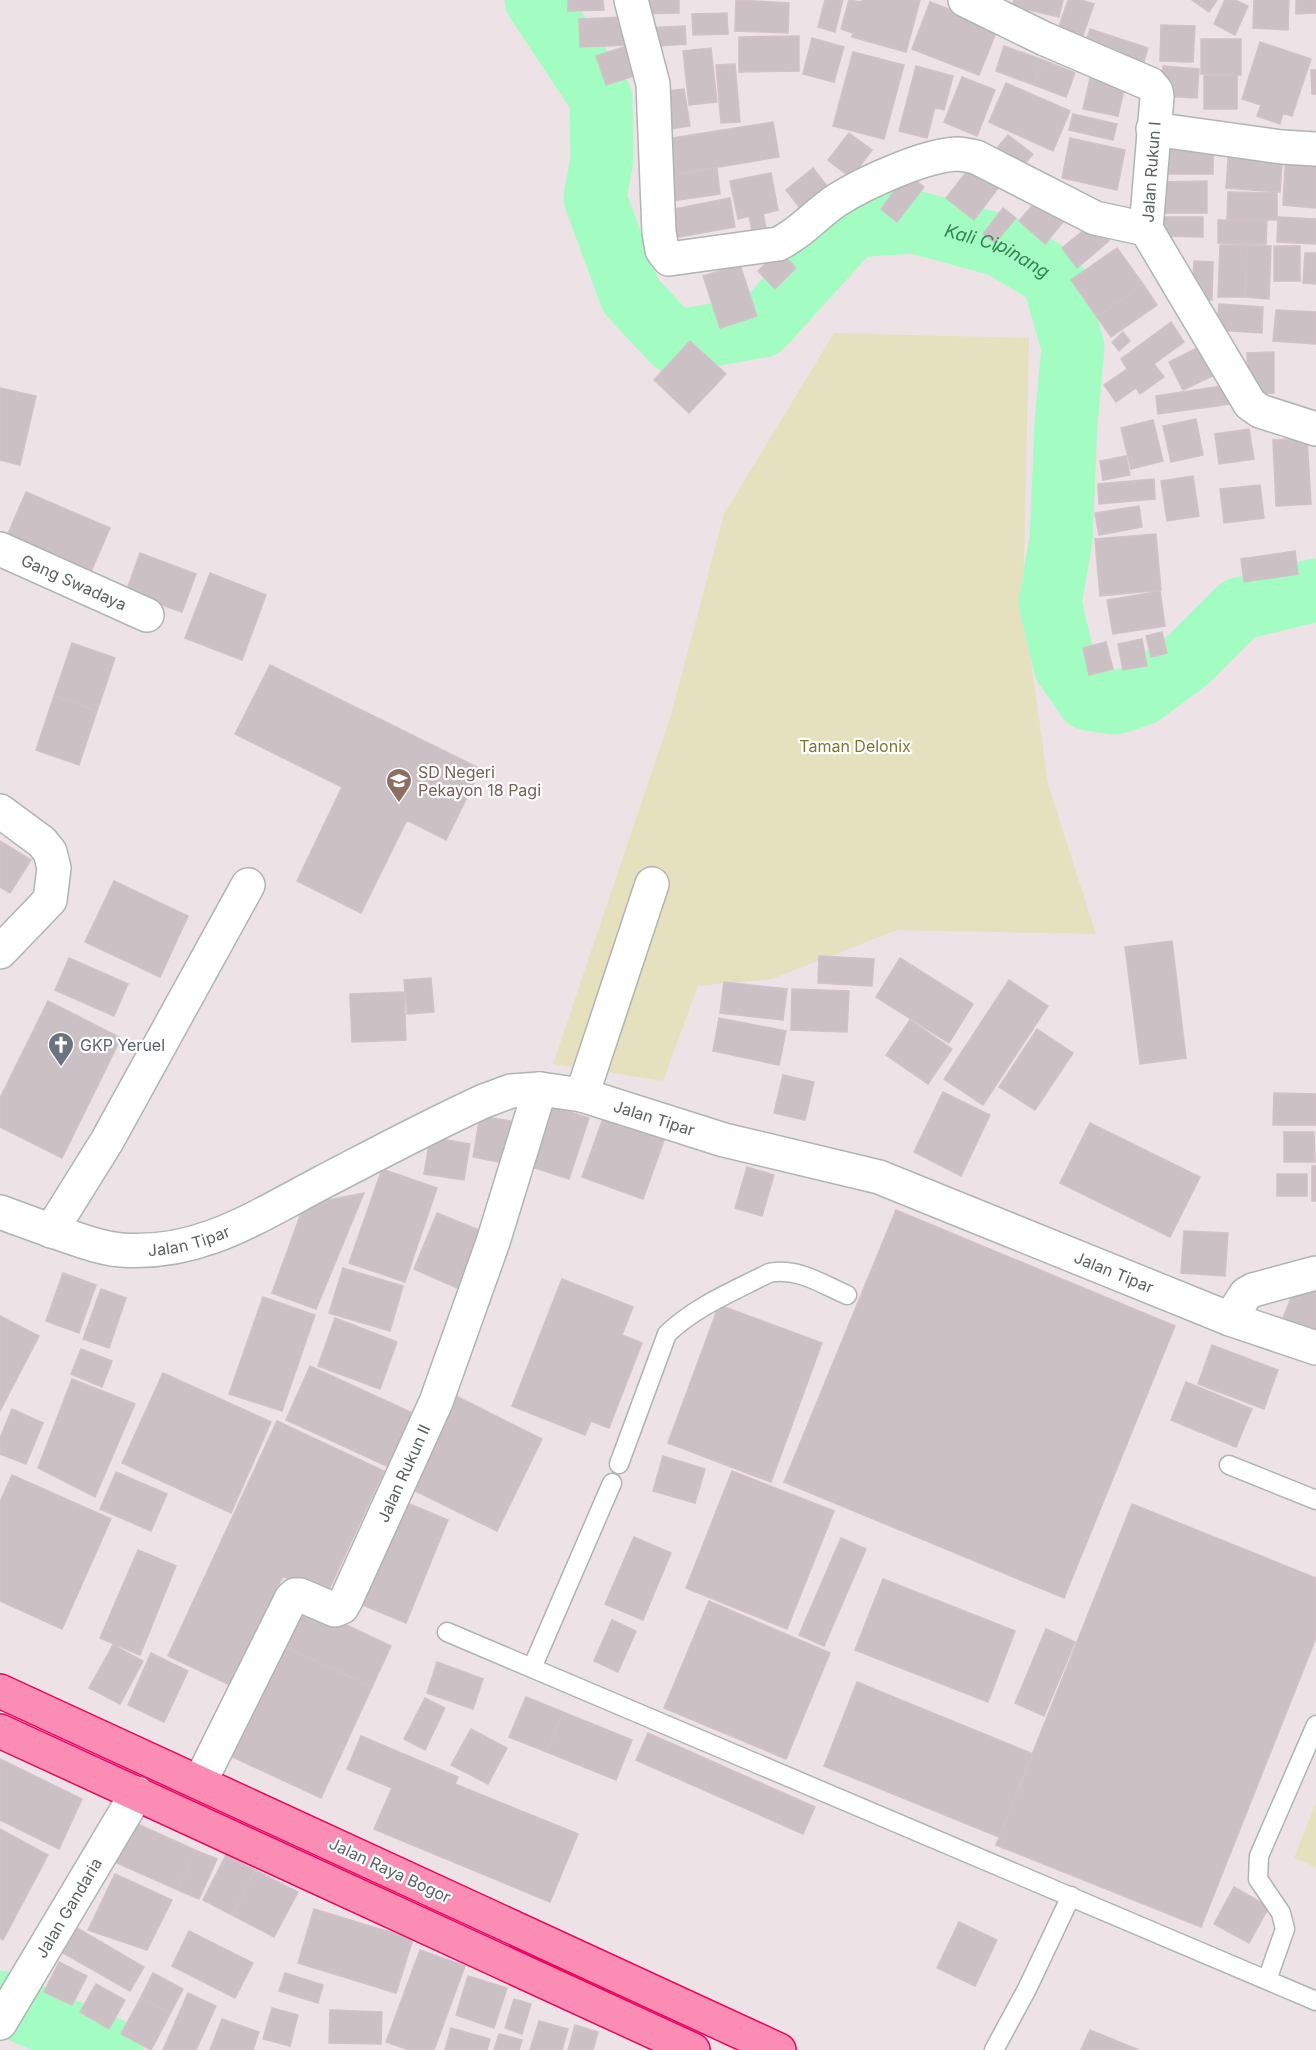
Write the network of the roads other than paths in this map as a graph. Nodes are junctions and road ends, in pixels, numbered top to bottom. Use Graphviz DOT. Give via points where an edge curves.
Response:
graph roads {
  1 [pos="631,0"];
  2 [pos="965,0"];
  3 [pos="1153,129"];
  4 [pos="1316,149"];
  5 [pos="1146,229"];
  6 [pos="1316,429"];
  7 [pos="0,549"];
  8 [pos="147,615"];
  9 [pos="0,811"];
  10 [pos="652,884"];
  11 [pos="249,885"];
  12 [pos="0,951"];
  13 [pos="540,1089"];
  14 [pos="582,1095"];
  15 [pos="0,1212"];
  16 [pos="51,1231"];
  17 [pos="1316,1272"];
  18 [pos="847,1295"];
  19 [pos="1230,1319"];
  20 [pos="1316,1348"];
  21 [pos="619,1464"];
  22 [pos="1229,1465"];
  23 [pos="612,1483"];
  24 [pos="1316,1500"];
  25 [pos="447,1632"];
  26 [pos="532,1668"];
  27 [pos="0,1690"];
  28 [pos="1316,1725"];
  29 [pos="0,1731"];
  30 [pos="200,1782"];
  31 [pos="137,1793"];
  32 [pos="1071,1896"];
  33 [pos="471,1908"];
  34 [pos="458,1940"];
  35 [pos="1267,1980"];
  36 [pos="1316,2001"];
  37 [pos="0,2023"];
  38 [pos="693,2050"];
  39 [pos="779,2050"];
  40 [pos="994,2050"];
  1 -- 5 [label="street" via="653,84 659,232 662,250 669,259 778,244 852,192 906,166 957,154 975,157 1095,218"];
  2 -- 3 [label="street, Jalan Rukun I" via="1150,84 1157,97"];
  3 -- 4 [label="street"];
  3 -- 5 [label="street, Jalan Rukun I"];
  5 -- 6 [label="street, Jalan Rukun I" via="1250,404 1260,411"];
  7 -- 8 [label="street, Gang Swadaya"];
  9 -- 12 [label="street" via="42,842 50,852 54,868 50,900"];
  10 -- 14 [label="street"];
  11 -- 16 [label="street" via="107,1141"];
  13 -- 14 [label="street, Jalan Tipar"];
  13 -- 16 [label="street, Jalan Tipar" via="511,1091 467,1109 221,1234 160,1250 120,1250"];
  13 -- 30 [label="street, Jalan Rukun II" via="493,1242 436,1402 346,1600 335,1610 300,1595 291,1599"];
  14 -- 19 [label="street, Jalan Tipar" via="724,1140 879,1177"];
  15 -- 16 [label="street, Jalan Tipar"];
  17 -- 19 [label="street" via="1253,1290"];
  18 -- 21 [label="lane" via="805,1276 779,1271 682,1319 667,1334"];
  19 -- 20 [label="street, Jalan Tipar"];
  22 -- 24 [label="lane"];
  23 -- 26 [label="lane"];
  25 -- 26 [label="lane"];
  26 -- 32 [label="lane"];
  27 -- 30 [label="highway, Jalan Raya Bogor"];
  28 -- 35 [label="lane" via="1258,1856 1258,1879 1281,1913 1286,1929"];
  29 -- 31 [label="highway"];
  30 -- 33 [label="highway, Jalan Raya Bogor"];
  31 -- 34 [label="highway"];
  31 -- 37 [label="street, Jalan Gandaria"];
  32 -- 35 [label="lane"];
  32 -- 40 [label="lane"];
  33 -- 34 [label="highway"];
  33 -- 39 [label="highway, Jalan Raya Bogor"];
  34 -- 38 [label="highway"];
  35 -- 36 [label="lane"];
}
